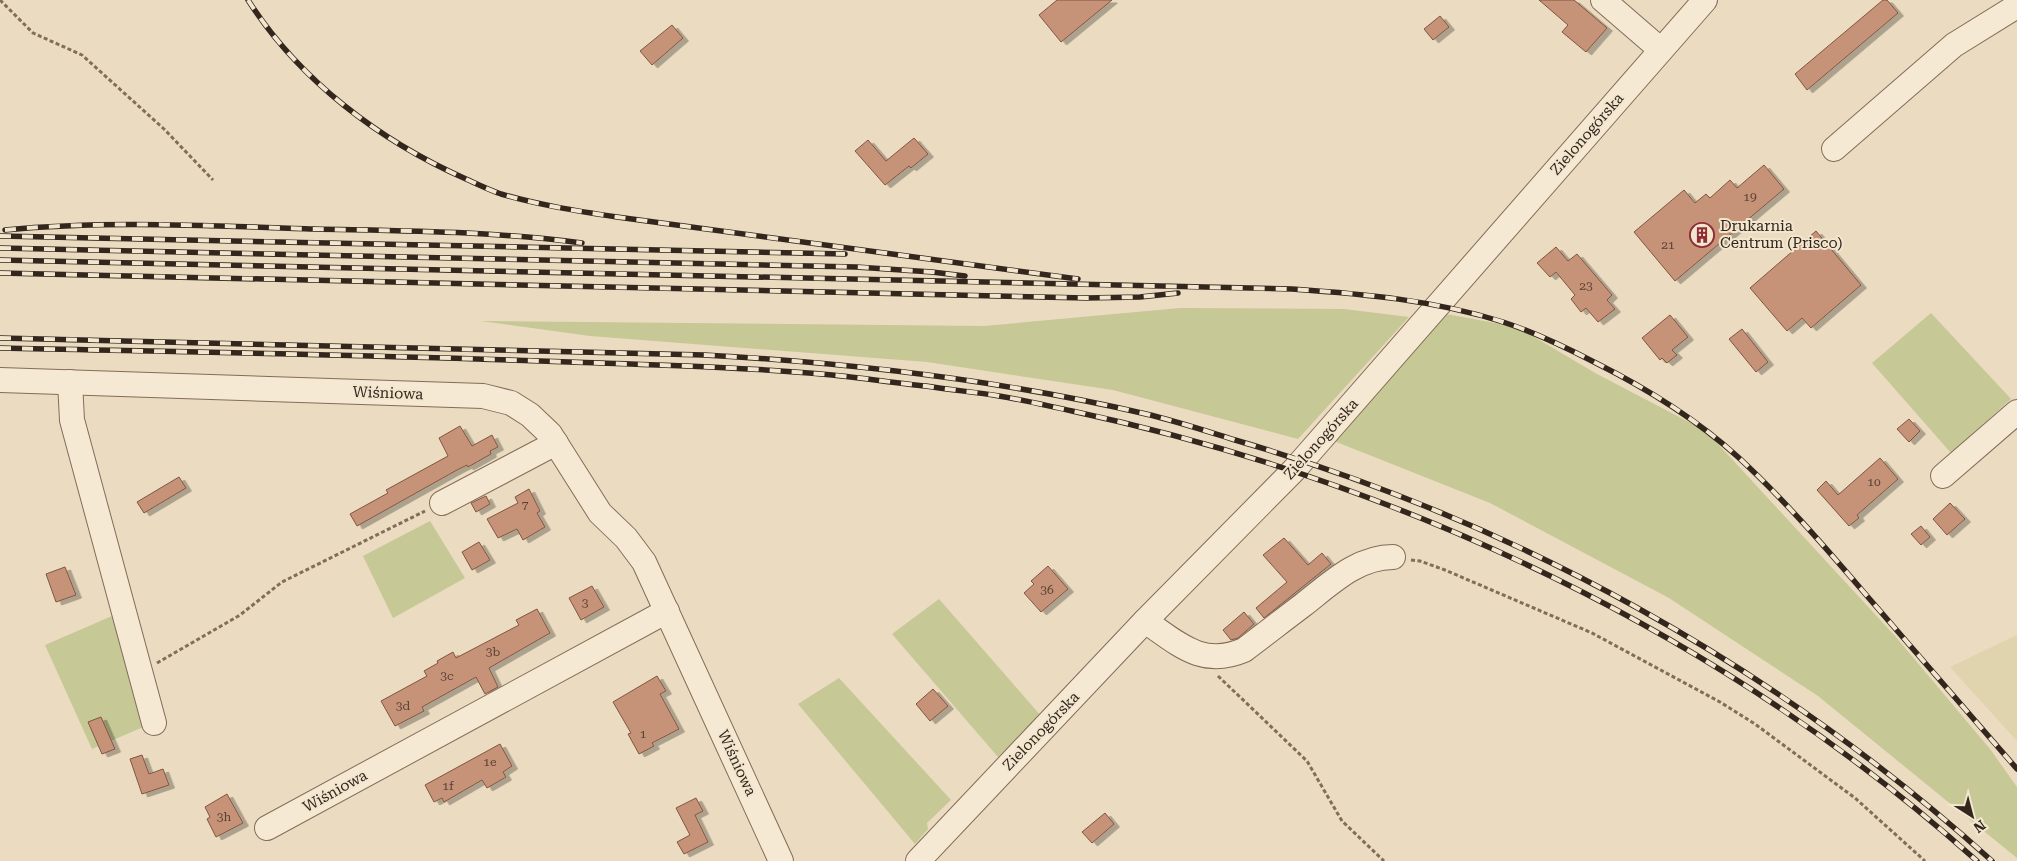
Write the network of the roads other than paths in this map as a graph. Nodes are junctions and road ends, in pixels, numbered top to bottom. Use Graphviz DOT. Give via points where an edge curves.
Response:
graph roads {
  1 [pos="1603,0"];
  2 [pos="1705,0"];
  3 [pos="2017,6"];
  4 [pos="1661,50"];
  5 [pos="1834,149"];
  6 [pos="0,380"];
  7 [pos="70,382"];
  8 [pos="2017,412"];
  9 [pos="556,443"];
  10 [pos="1943,476"];
  11 [pos="442,503"];
  12 [pos="1393,557"];
  13 [pos="667,611"];
  14 [pos="1145,621"];
  15 [pos="154,722"];
  16 [pos="267,828"];
  17 [pos="781,861"];
  18 [pos="918,861"];
  1 -- 4 [label="street"];
  2 -- 4 [label="street, Zielonogórska"];
  3 -- 5 [label="street" via="1954,44"];
  4 -- 14 [label="street, Zielonogórska" via="1294,470"];
  6 -- 7 [label="street, Wiśniowa"];
  7 -- 9 [label="street, Wiśniowa" via="483,396 511,403 530,415"];
  7 -- 15 [label="street" via="72,420"];
  8 -- 10 [label="street"];
  9 -- 11 [label="street"];
  9 -- 13 [label="street, Wiśniowa" via="600,513 626,538 644,562"];
  12 -- 14 [label="street" via="1362,563 1343,574 1233,655 1216,658 1191,652"];
  13 -- 16 [label="street, Wiśniowa"];
  13 -- 17 [label="street, Wiśniowa"];
  14 -- 18 [label="street, Zielonogórska"];
}
